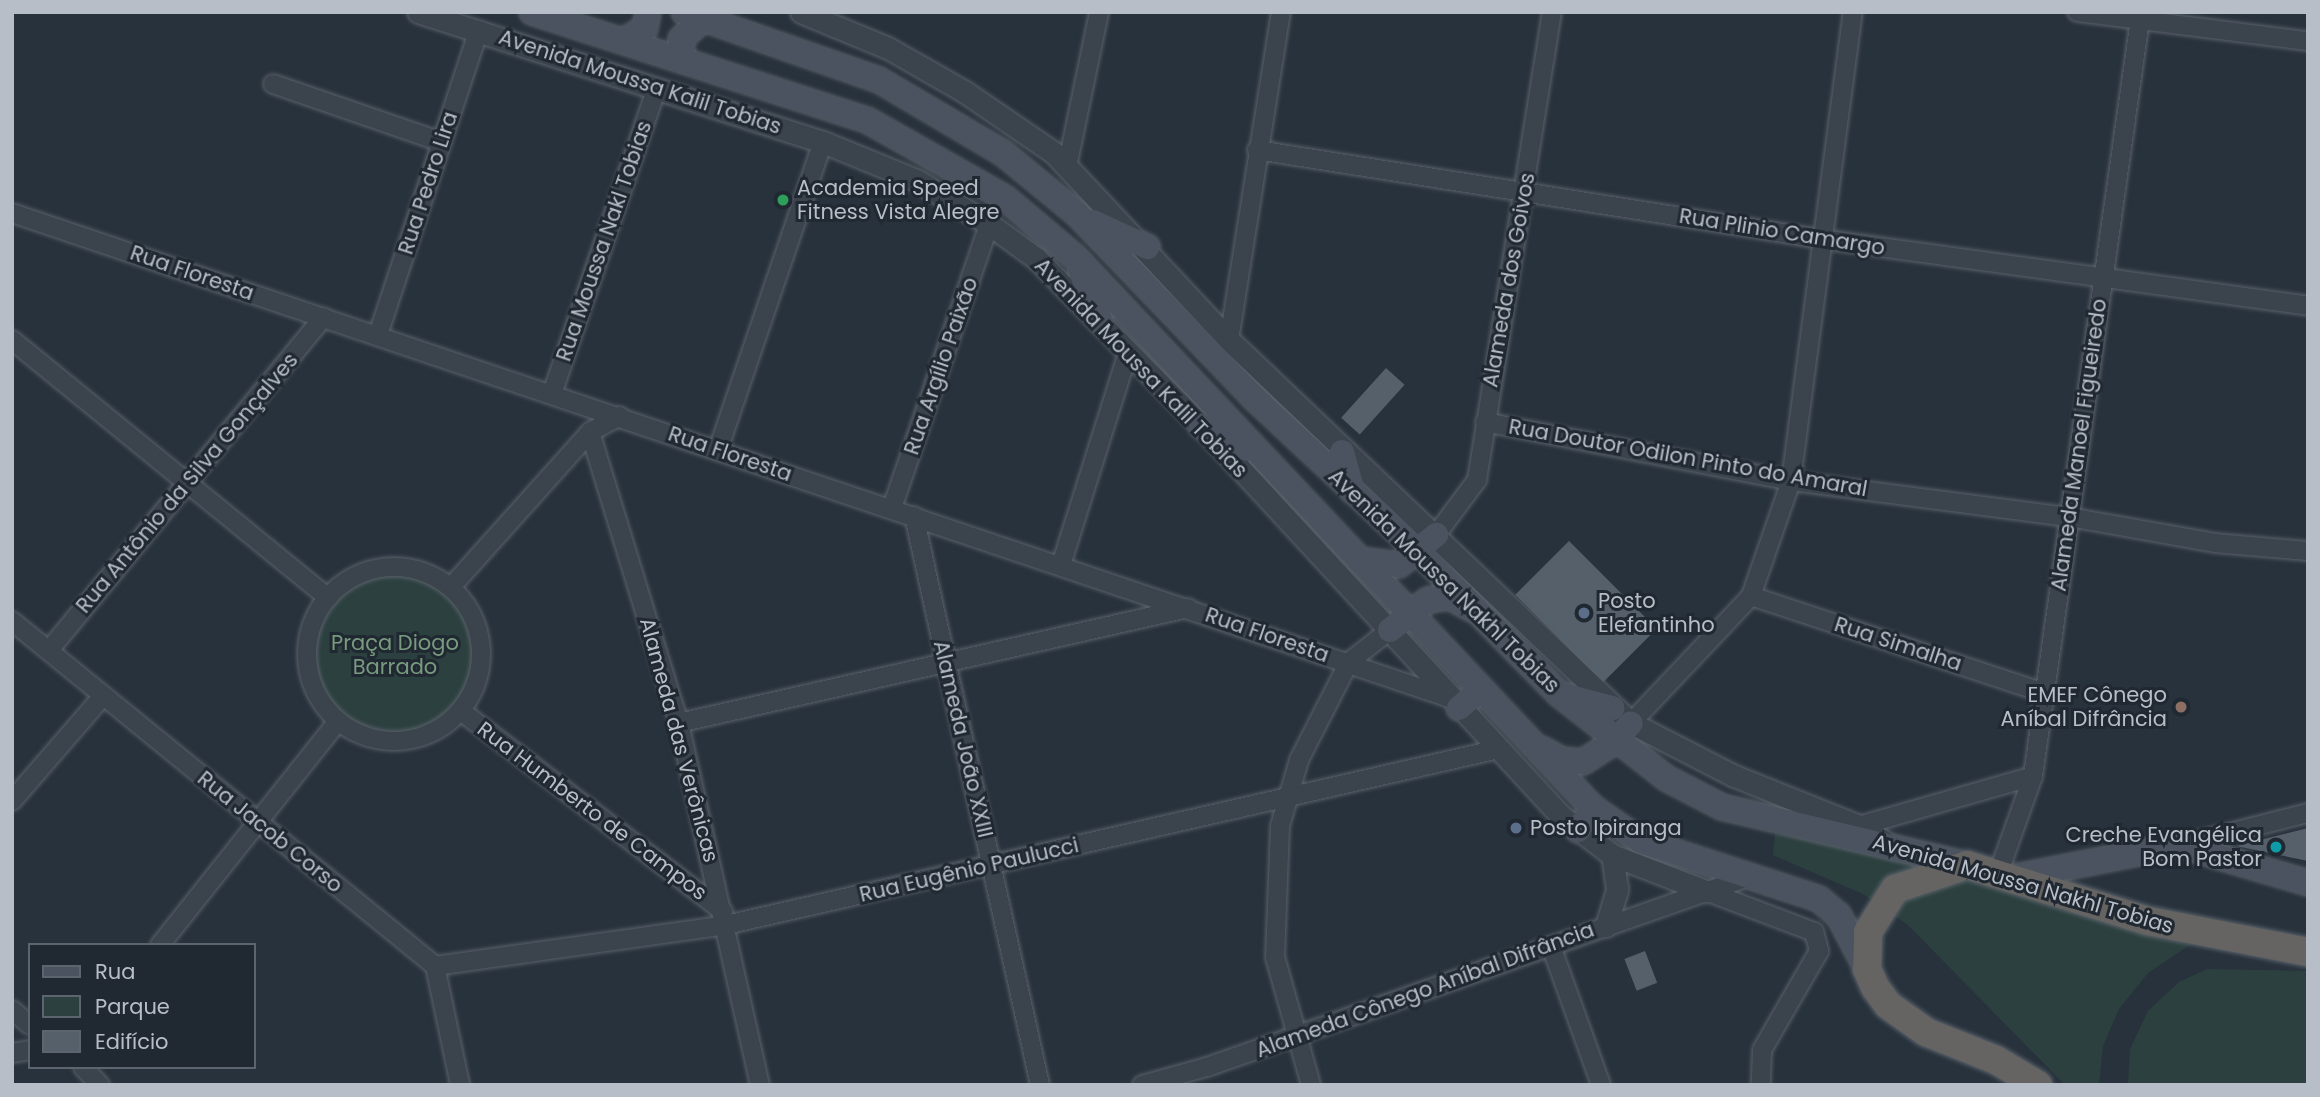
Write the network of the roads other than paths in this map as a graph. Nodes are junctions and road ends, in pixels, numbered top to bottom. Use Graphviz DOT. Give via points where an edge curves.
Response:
graph roads {
  1 [pos="418,12"];
  2 [pos="532,12"];
  3 [pos="648,12"];
  4 [pos="801,12"];
  5 [pos="1099,12"];
  6 [pos="1282,12"];
  7 [pos="1552,12"];
  8 [pos="1853,12"];
  9 [pos="2077,12"];
  10 [pos="694,16"];
  11 [pos="2141,17"];
  12 [pos="478,30"];
  13 [pos="624,41"];
  14 [pos="2308,41"];
  15 [pos="683,61"];
  16 [pos="273,84"];
  17 [pos="657,88"];
  18 [pos="442,142"];
  19 [pos="823,142"];
  20 [pos="1257,150"];
  21 [pos="1067,167"];
  22 [pos="1524,190"];
  23 [pos="12,213"];
  24 [pos="1077,214"];
  25 [pos="989,224"];
  26 [pos="1821,239"];
  27 [pos="1147,247"];
  28 [pos="1076,258"];
  29 [pos="2103,278"];
  30 [pos="2308,306"];
  31 [pos="324,317"];
  32 [pos="1101,322"];
  33 [pos="378,335"];
  34 [pos="12,340"];
  35 [pos="1229,340"];
  36 [pos="1128,352"];
  37 [pos="552,394"];
  38 [pos="620,416"];
  39 [pos="1485,422"];
  40 [pos="1201,425"];
  41 [pos="590,432"];
  42 [pos="718,450"];
  43 [pos="1342,452"];
  44 [pos="1263,457"];
  45 [pos="1791,481"];
  46 [pos="188,486"];
  47 [pos="1354,491"];
  48 [pos="892,508"];
  49 [pos="914,516"];
  50 [pos="2069,517"];
  51 [pos="1428,544"];
  52 [pos="2308,551"];
  53 [pos="1359,560"];
  54 [pos="1061,565"];
  55 [pos="451,587"];
  56 [pos="1751,596"];
  57 [pos="328,598"];
  58 [pos="1188,608"];
  59 [pos="1409,614"];
  60 [pos="1482,614"];
  61 [pos="12,621"];
  62 [pos="1390,630"];
  63 [pos="50,649"];
  64 [pos="1349,662"];
  65 [pos="946,663"];
  66 [pos="1480,689"];
  67 [pos="2044,693"];
  68 [pos="1559,694"];
  69 [pos="102,697"];
  70 [pos="1453,702"];
  71 [pos="461,711"];
  72 [pos="1621,716"];
  73 [pos="338,721"];
  74 [pos="679,723"];
  75 [pos="1530,742"];
  76 [pos="1614,742"];
  77 [pos="1499,749"];
  78 [pos="2033,776"];
  79 [pos="1288,797"];
  80 [pos="12,801"];
  81 [pos="1593,808"];
  82 [pos="2308,813"];
  83 [pos="259,822"];
  84 [pos="1859,826"];
  85 [pos="1578,830"];
  86 [pos="1888,844"];
  87 [pos="2179,845"];
  88 [pos="1612,855"];
  89 [pos="1967,865"];
  90 [pos="992,866"];
  91 [pos="1751,876"];
  92 [pos="2005,876"];
  93 [pos="2308,883"];
  94 [pos="1706,891"];
  95 [pos="725,918"];
  96 [pos="1606,926"];
  97 [pos="162,943"];
  98 [pos="1551,946"];
  99 [pos="2308,952"];
  100 [pos="435,966"];
  101 [pos="1867,969"];
  102 [pos="12,1010"];
  103 [pos="28,1023"];
  104 [pos="1295,1036"];
  105 [pos="85,1069"];
  106 [pos="100,1085"];
  107 [pos="460,1085"];
  108 [pos="760,1085"];
  109 [pos="1040,1085"];
  110 [pos="1142,1085"];
  111 [pos="1311,1085"];
  112 [pos="1601,1085"];
  113 [pos="1761,1085"];
  114 [pos="2038,1085"];
  1 -- 12 [label="street, Avenida Moussa Kalil Tobias"];
  2 -- 13 [label="main road, Avenida Moussa Nakhl Tobias"];
  3 -- 13 [label="main road" via="645,28"];
  4 -- 21 [label="street" via="888,48 965,92"];
  5 -- 21 [label="street"];
  6 -- 20 [label="street"];
  7 -- 22 [label="street, Alameda dos Goivos"];
  8 -- 26 [label="street"];
  9 -- 11 [label="street"];
  10 -- 15 [label="main road" via="681,40"];
  10 -- 24 [label="main road, Avenida Moussa Nakhl Tobias" via="879,80 1003,153"];
  11 -- 14 [label="street"];
  11 -- 29 [label="street, Alameda Manoel Figueiredo"];
  12 -- 17 [label="street, Avenida Moussa Kalil Tobias"];
  12 -- 18 [label="street, Rua Pedro Lira"];
  13 -- 15 [label="main road, Avenida Moussa Nakhl Tobias"];
  15 -- 28 [label="main road, Avenida Moussa Nakhl Tobias" via="867,120 1005,198"];
  16 -- 18 [label="street"];
  17 -- 19 [label="street, Avenida Moussa Kalil Tobias"];
  17 -- 37 [label="street, Rua Moussa Nakl Tobias"];
  18 -- 33 [label="street, Rua Pedro Lira"];
  19 -- 25 [label="street, Avenida Moussa Kalil Tobias" via="918,181"];
  19 -- 42 [label="street"];
  20 -- 22 [label="street, Rua Plinio Camargo"];
  20 -- 35 [label="street"];
  21 -- 27 [label="street"];
  22 -- 26 [label="street, Rua Plinio Camargo"];
  22 -- 39 [label="street, Alameda dos Goivos"];
  23 -- 31 [label="street, Rua Floresta"];
  24 -- 27 [label="main road"];
  24 -- 47 [label="main road, Avenida Moussa Nakhl Tobias" via="1253,397"];
  25 -- 32 [label="street, Avenida Moussa Kalil Tobias" via="1037,259"];
  25 -- 48 [label="street, Rua Argílio Paixão"];
  26 -- 29 [label="street, Rua Plinio Camargo"];
  26 -- 45 [label="street"];
  27 -- 35 [label="street"];
  28 -- 32 [label="main road"];
  28 -- 44 [label="main road, Avenida Moussa Nakhl Tobias"];
  29 -- 30 [label="street, Rua Plinio Camargo"];
  29 -- 50 [label="street, Alameda Manoel Figueiredo"];
  31 -- 33 [label="street, Rua Floresta"];
  31 -- 46 [label="street, Rua Antônio da Silva Gonçalves"];
  32 -- 36 [label="street, Avenida Moussa Kalil Tobias"];
  33 -- 37 [label="street, Rua Floresta"];
  34 -- 46 [label="street"];
  35 -- 43 [label="street"];
  36 -- 40 [label="street, Avenida Moussa Kalil Tobias"];
  36 -- 54 [label="street"];
  37 -- 38 [label="street, Rua Floresta"];
  38 -- 41 [label="street"];
  38 -- 42 [label="street, Rua Floresta"];
  39 -- 45 [label="street, Rua Doutor Odilon Pinto do Amaral"];
  39 -- 51 [label="street, Alameda dos Goivos" via="1477,480"];
  40 -- 44 [label="main road"];
  40 -- 62 [label="street, Avenida Moussa Kalil Tobias"];
  41 -- 55 [label="street"];
  41 -- 74 [label="street, Alameda das Verônicas"];
  42 -- 48 [label="street, Rua Floresta"];
  43 -- 47 [label="main road"];
  43 -- 51 [label="street"];
  44 -- 53 [label="main road, Avenida Moussa Nakhl Tobias"];
  45 -- 50 [label="street, Rua Doutor Odilon Pinto do Amaral"];
  45 -- 56 [label="street"];
  46 -- 57 [label="street"];
  46 -- 63 [label="street, Rua Antônio da Silva Gonçalves"];
  47 -- 51 [label="main road, Avenida Moussa Nakhl Tobias"];
  48 -- 49 [label="street, Rua Floresta"];
  49 -- 54 [label="street, Rua Floresta"];
  49 -- 65 [label="street, Alameda João XXIII"];
  50 -- 52 [label="street, Rua Doutor Odilon Pinto do Amaral" via="2216,543"];
  50 -- 67 [label="street, Alameda Manoel Figueiredo"];
  51 -- 53 [label="main road" via="1399,565"];
  51 -- 60 [label="main road, Avenida Moussa Nakhl Tobias"];
  51 -- 72 [label="street"];
  53 -- 59 [label="main road, Avenida Moussa Nakhl Tobias"];
  54 -- 58 [label="street, Rua Floresta"];
  55 -- 57 [label="street" via="401,567 374,569 349,580"];
  55 -- 71 [label="street" via="469,608 482,661"];
  56 -- 67 [label="street, Rua Simalha"];
  56 -- 72 [label="street"];
  57 -- 73 [label="street" via="314,621 310,675 320,700"];
  58 -- 64 [label="street, Rua Floresta"];
  58 -- 65 [label="street"];
  59 -- 60 [label="main road" via="1429,600 1450,597"];
  59 -- 62 [label="main road"];
  59 -- 66 [label="main road, Avenida Moussa Nakhl Tobias"];
  60 -- 68 [label="main road, Avenida Moussa Nakhl Tobias"];
  61 -- 63 [label="street, Rua Jacob Corso"];
  62 -- 64 [label="street"];
  62 -- 70 [label="street, Avenida Moussa Kalil Tobias"];
  63 -- 69 [label="street, Rua Jacob Corso"];
  64 -- 70 [label="street, Rua Floresta"];
  64 -- 79 [label="street" via="1299,760"];
  65 -- 74 [label="street"];
  65 -- 90 [label="street, Alameda João XXIII"];
  66 -- 70 [label="main road"];
  66 -- 75 [label="main road, Avenida Moussa Nakhl Tobias"];
  67 -- 78 [label="street, Alameda Manoel Figueiredo"];
  68 -- 72 [label="main road"];
  68 -- 76 [label="main road, Avenida Moussa Nakhl Tobias"];
  69 -- 80 [label="street"];
  69 -- 83 [label="street, Rua Jacob Corso"];
  70 -- 77 [label="street, Avenida Moussa Kalil Tobias"];
  71 -- 73 [label="street" via="415,740 374,738"];
  71 -- 95 [label="street, Rua Humberto de Campos"];
  72 -- 76 [label="main road"];
  72 -- 84 [label="street" via="1732,775"];
  73 -- 83 [label="street"];
  74 -- 95 [label="street, Alameda das Verônicas"];
  75 -- 76 [label="main road" via="1562,760 1583,762"];
  75 -- 81 [label="main road, Avenida Moussa Nakhl Tobias"];
  76 -- 86 [label="main road, Avenida Moussa Nakhl Tobias" via="1722,807"];
  77 -- 79 [label="street, Rua Eugênio Paulucci"];
  77 -- 85 [label="street, Avenida Moussa Kalil Tobias"];
  78 -- 84 [label="street"];
  78 -- 92 [label="street, Alameda Manoel Figueiredo"];
  79 -- 90 [label="street, Rua Eugênio Paulucci"];
  79 -- 104 [label="street" via="1273,896 1275,957"];
  81 -- 85 [label="main road"];
  81 -- 91 [label="main road, Avenida Moussa Nakhl Tobias" via="1641,841"];
  82 -- 87 [label="street"];
  83 -- 97 [label="street"];
  83 -- 100 [label="street, Rua Jacob Corso"];
  84 -- 86 [label="street"];
  85 -- 88 [label="street, Avenida Moussa Kalil Tobias"];
  86 -- 89 [label="main road, Avenida Moussa Nakhl Tobias"];
  87 -- 92 [label="main road"];
  87 -- 93 [label="main road"];
  88 -- 94 [label="street, Avenida Moussa Kalil Tobias"];
  88 -- 96 [label="street" via="1617,889"];
  89 -- 92 [label="highway, Avenida Moussa Nakhl Tobias"];
  89 -- 101 [label="highway" via="1895,888 1868,932"];
  90 -- 95 [label="street, Rua Eugênio Paulucci"];
  90 -- 109 [label="street, Alameda João XXIII"];
  91 -- 94 [label="street, Alameda Cônego Aníbal Difrância"];
  91 -- 101 [label="main road, Avenida Moussa Nakhl Tobias" via="1819,899 1839,916"];
  92 -- 99 [label="highway, Avenida Moussa Nakhl Tobias" via="2148,921"];
  94 -- 96 [label="street, Alameda Cônego Aníbal Difrância"];
  94 -- 113 [label="street" via="1814,932 1819,951 1762,1050"];
  95 -- 100 [label="street, Rua Eugênio Paulucci"];
  95 -- 108 [label="street, Alameda das Verônicas"];
  96 -- 98 [label="street, Alameda Cônego Aníbal Difrância"];
  98 -- 104 [label="street, Alameda Cônego Aníbal Difrância"];
  98 -- 112 [label="street"];
  100 -- 107 [label="street"];
  101 -- 114 [label="highway, Avenida Moussa Nakhl Tobias" via="1875,987 1904,1018"];
  102 -- 103 [label="street"];
  104 -- 110 [label="street, Alameda Cônego Aníbal Difrância"];
  104 -- 111 [label="street"];
  105 -- 106 [label="street"];
}
